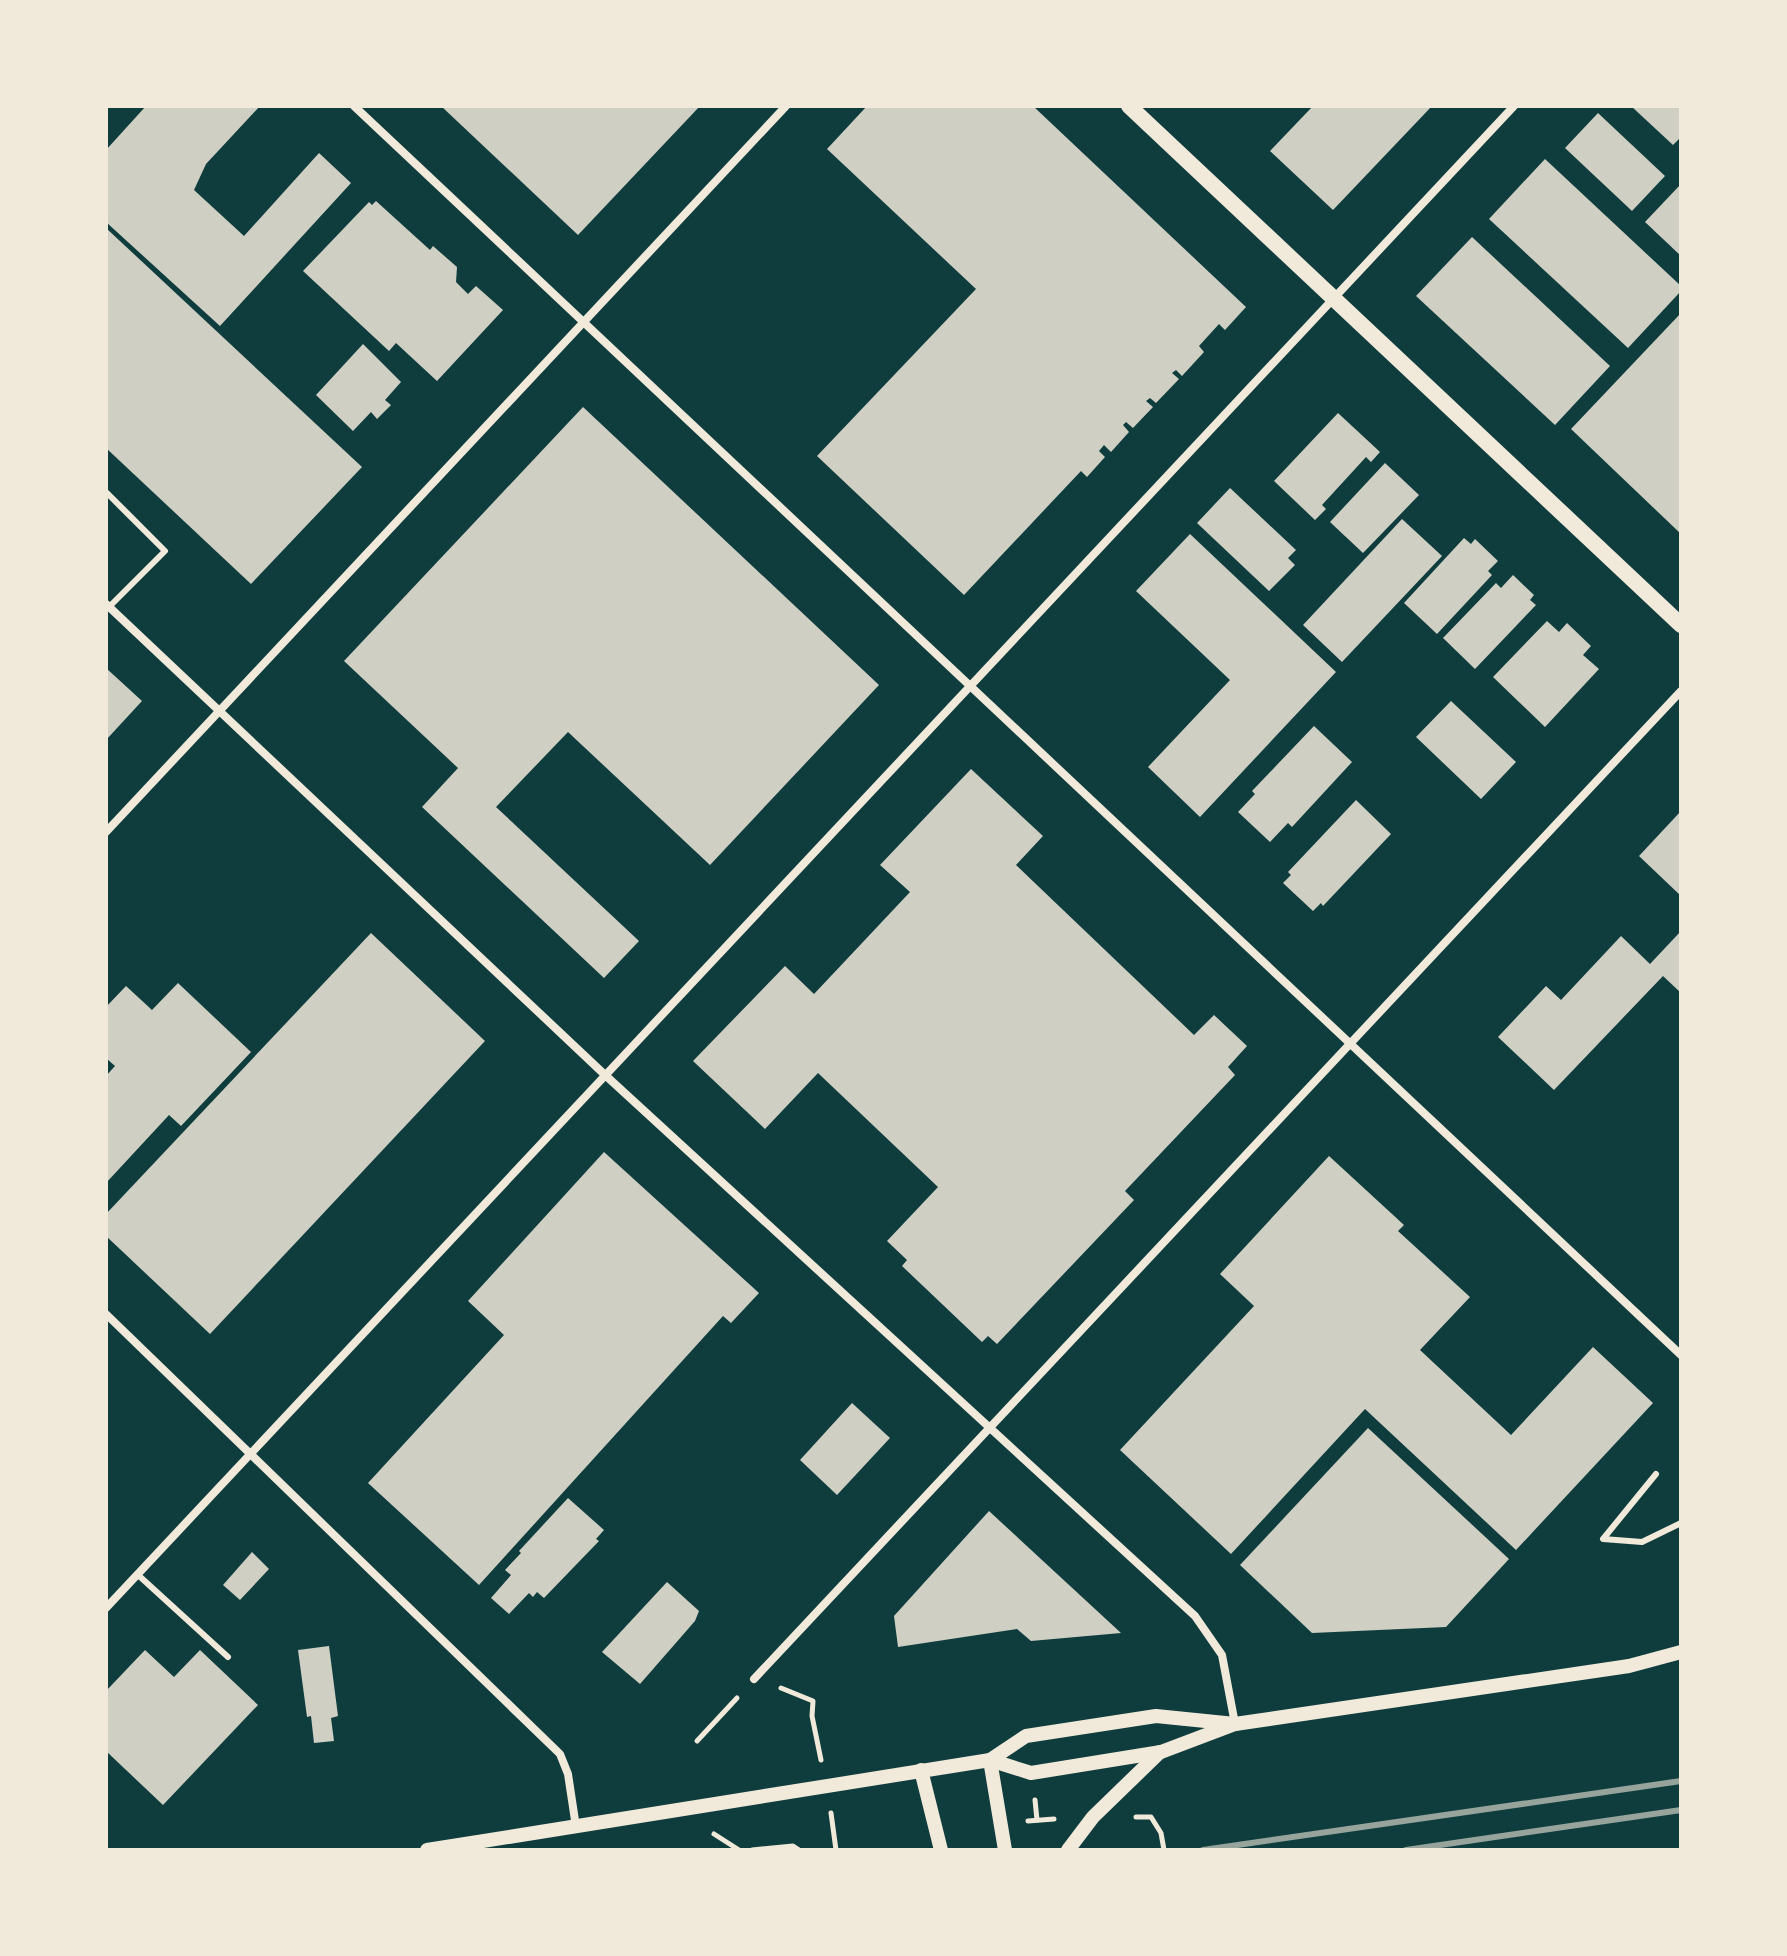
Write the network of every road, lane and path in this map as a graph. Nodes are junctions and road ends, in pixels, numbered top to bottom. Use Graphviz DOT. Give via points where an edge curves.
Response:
graph roads {
  1 [pos="354,106"];
  2 [pos="786,106"];
  3 [pos="1129,106"];
  4 [pos="1514,106"];
  5 [pos="1333,299"];
  6 [pos="584,322"];
  7 [pos="106,492"];
  8 [pos="108,605"];
  9 [pos="1681,625"];
  10 [pos="970,683"];
  11 [pos="1681,691"];
  12 [pos="220,711"];
  13 [pos="106,832"];
  14 [pos="1350,1044"];
  15 [pos="604,1074"];
  16 [pos="106,1314"];
  17 [pos="1681,1355"];
  18 [pos="991,1429"];
  19 [pos="251,1451"];
  20 [pos="1656,1474"];
  21 [pos="1681,1523"];
  22 [pos="137,1574"];
  23 [pos="106,1608"];
  24 [pos="1681,1652"];
  25 [pos="228,1657"];
  26 [pos="754,1679"];
  27 [pos="1235,1724"];
  28 [pos="815,1727"];
  29 [pos="697,1741"];
  30 [pos="1161,1752"];
  31 [pos="990,1760"];
  32 [pos="921,1770"];
  33 [pos="1151,1817"];
  34 [pos="576,1827"];
  35 [pos="427,1850"];
  36 [pos="752,1850"];
  37 [pos="799,1850"];
  38 [pos="941,1850"];
  39 [pos="1005,1850"];
  40 [pos="1068,1850"];
  41 [pos="1164,1850"];
  1 -- 6 [label="street"];
  2 -- 6 [label="street"];
  3 -- 5 [label="main road"];
  4 -- 5 [label="street"];
  5 -- 9 [label="main road"];
  5 -- 10 [label="street"];
  6 -- 10 [label="street"];
  6 -- 12 [label="street"];
  7 -- 8 [label="lane" via="165,551"];
  8 -- 12 [label="street"];
  10 -- 14 [label="street"];
  10 -- 15 [label="street"];
  11 -- 14 [label="street"];
  12 -- 13 [label="street"];
  12 -- 15 [label="street"];
  14 -- 17 [label="street"];
  14 -- 18 [label="street"];
  15 -- 18 [label="street"];
  15 -- 19 [label="street"];
  16 -- 19 [label="street"];
  18 -- 26 [label="street"];
  18 -- 27 [label="street" via="1195,1616 1222,1655"];
  19 -- 22 [label="street"];
  19 -- 34 [label="street" via="560,1754"];
  20 -- 21 [label="lane" via="1603,1539 1642,1542"];
  22 -- 23 [label="street"];
  22 -- 25 [label="lane"];
  24 -- 27 [label="street" via="1629,1666"];
  26 -- 28 [label="path" via="813,1701"];
  26 -- 29 [label="path"];
  27 -- 30 [label="street"];
  27 -- 31 [label="street" via="1156,1716 1026,1736"];
  30 -- 31 [label="street" via="1031,1773"];
  30 -- 40 [label="street" via="1093,1817"];
  31 -- 32 [label="street"];
  31 -- 39 [label="street"];
  32 -- 34 [label="street"];
  32 -- 38 [label="street"];
  33 -- 41 [label="path"];
  34 -- 35 [label="street"];
  36 -- 37 [label="path"];
}
